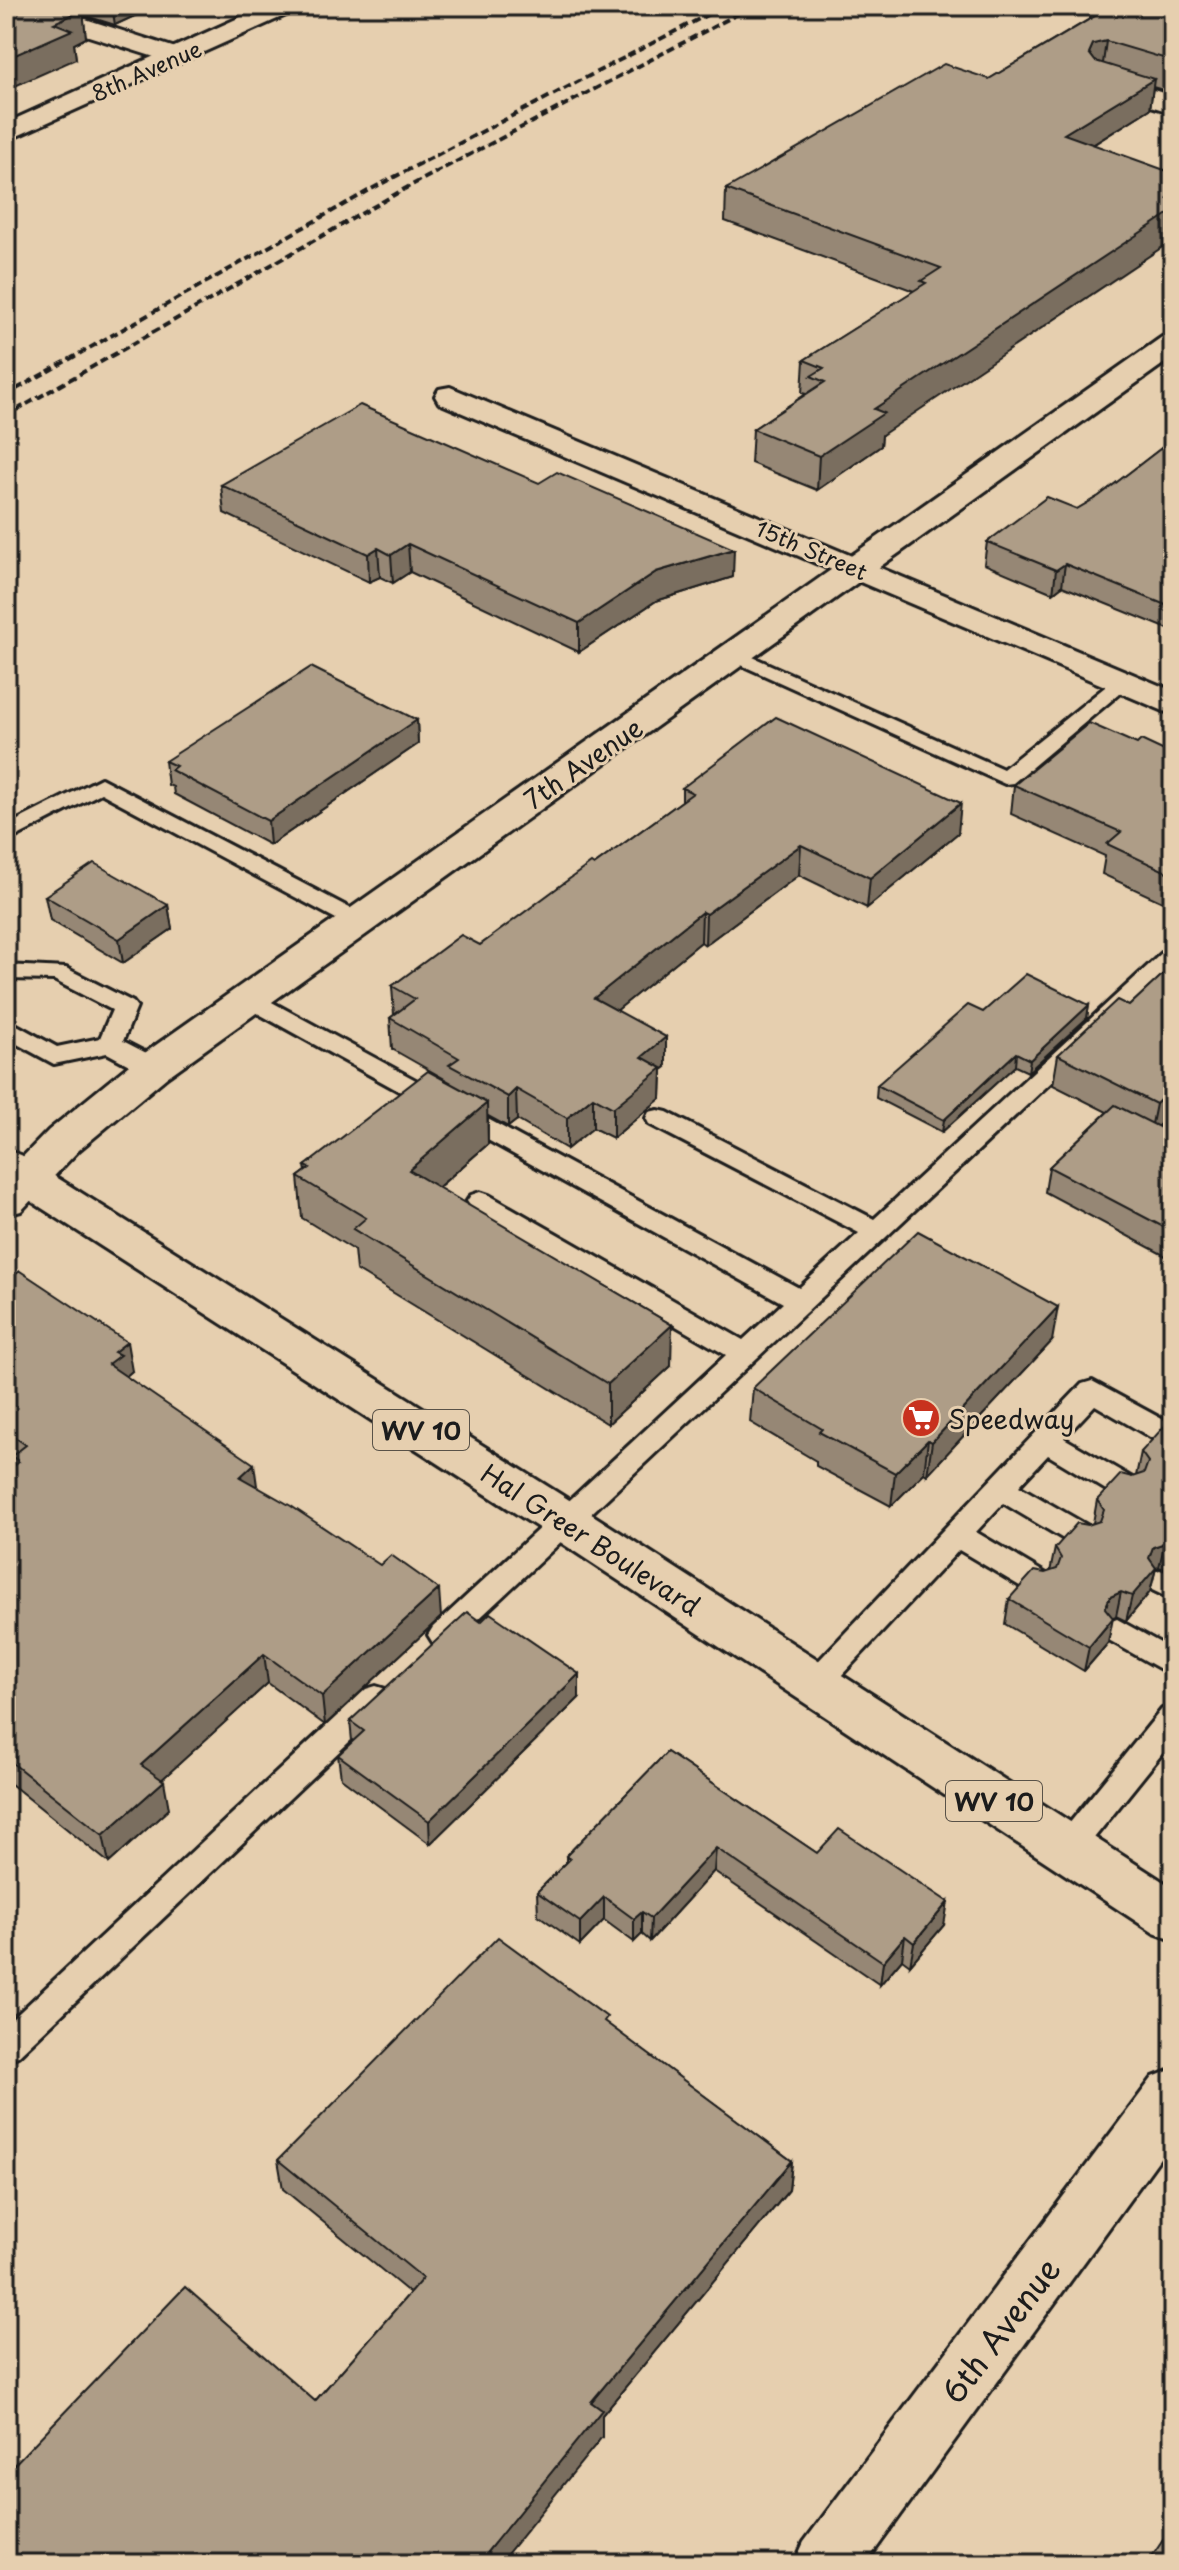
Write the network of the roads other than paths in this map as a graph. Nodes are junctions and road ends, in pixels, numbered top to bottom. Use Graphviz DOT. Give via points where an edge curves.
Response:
graph roads {
  1 [pos="19,6"];
  2 [pos="286,6"];
  3 [pos="176,56"];
  4 [pos="1101,82"];
  5 [pos="1173,105"];
  6 [pos="6,133"];
  7 [pos="1173,343"];
  8 [pos="450,396"];
  9 [pos="857,569"];
  10 [pos="735,655"];
  11 [pos="1122,683"];
  12 [pos="1173,704"];
  13 [pos="6,835"];
  14 [pos="359,922"];
  15 [pos="1173,955"];
  16 [pos="6,972"];
  17 [pos="249,999"];
  18 [pos="6,1027"];
  19 [pos="110,1044"];
  20 [pos="153,1067"];
  21 [pos="658,1118"];
  22 [pos="13,1181"];
  23 [pos="480,1201"];
  24 [pos="876,1231"];
  25 [pos="801,1301"];
  26 [pos="744,1353"];
  27 [pos="1172,1437"];
  28 [pos="1046,1440"];
  29 [pos="999,1488"];
  30 [pos="1126,1488"];
  31 [pos="565,1521"];
  32 [pos="955,1534"];
  33 [pos="1082,1536"];
  34 [pos="1040,1584"];
  35 [pos="1117,1631"];
  36 [pos="420,1656"];
  37 [pos="1173,1664"];
  38 [pos="397,1678"];
  39 [pos="815,1684"];
  40 [pos="1173,1718"];
  41 [pos="1067,1849"];
  42 [pos="1173,1917"];
  43 [pos="6,2046"];
  44 [pos="1173,2095"];
  45 [pos="826,2564"];
  1 -- 3 [label="street"];
  2 -- 3 [label="street, 8th Avenue"];
  3 -- 6 [label="street, 8th Avenue"];
  4 -- 5 [label="street"];
  7 -- 9 [label="street, 7th Avenue"];
  8 -- 9 [label="street, 15th Street"];
  9 -- 10 [label="street, 7th Avenue"];
  9 -- 11 [label="street, 15th Street"];
  10 -- 11 [label="lane" via="1005,778"];
  10 -- 14 [label="street, 7th Avenue"];
  11 -- 12 [label="street, 15th Street"];
  13 -- 14 [label="lane" via="101,784"];
  14 -- 17 [label="street, 7th Avenue"];
  15 -- 24 [label="lane"];
  16 -- 19 [label="lane" via="58,973 125,1007"];
  17 -- 20 [label="street, 7th Avenue"];
  17 -- 25 [label="lane"];
  18 -- 19 [label="lane" via="54,1056"];
  19 -- 20 [label="lane"];
  20 -- 22 [label="street, 7th Avenue"];
  21 -- 24 [label="lane"];
  22 -- 31 [label="street, Hal Greer Boulevard / WV 10"];
  23 -- 26 [label="lane"];
  24 -- 25 [label="lane"];
  25 -- 26 [label="lane"];
  26 -- 31 [label="lane"];
  27 -- 28 [label="lane" via="1092,1391"];
  28 -- 29 [label="lane"];
  28 -- 30 [label="lane"];
  29 -- 32 [label="lane"];
  29 -- 33 [label="lane"];
  31 -- 36 [label="lane"];
  31 -- 39 [label="street, Hal Greer Boulevard / WV 10"];
  32 -- 34 [label="lane"];
  32 -- 39 [label="lane"];
  35 -- 37 [label="lane"];
  38 -- 43 [label="lane"];
  39 -- 41 [label="street, Hal Greer Boulevard / WV 10"];
  40 -- 41 [label="lane"];
  41 -- 42 [label="street, Hal Greer Boulevard / WV 10"];
  44 -- 45 [label="street, 6th Avenue"];
}
